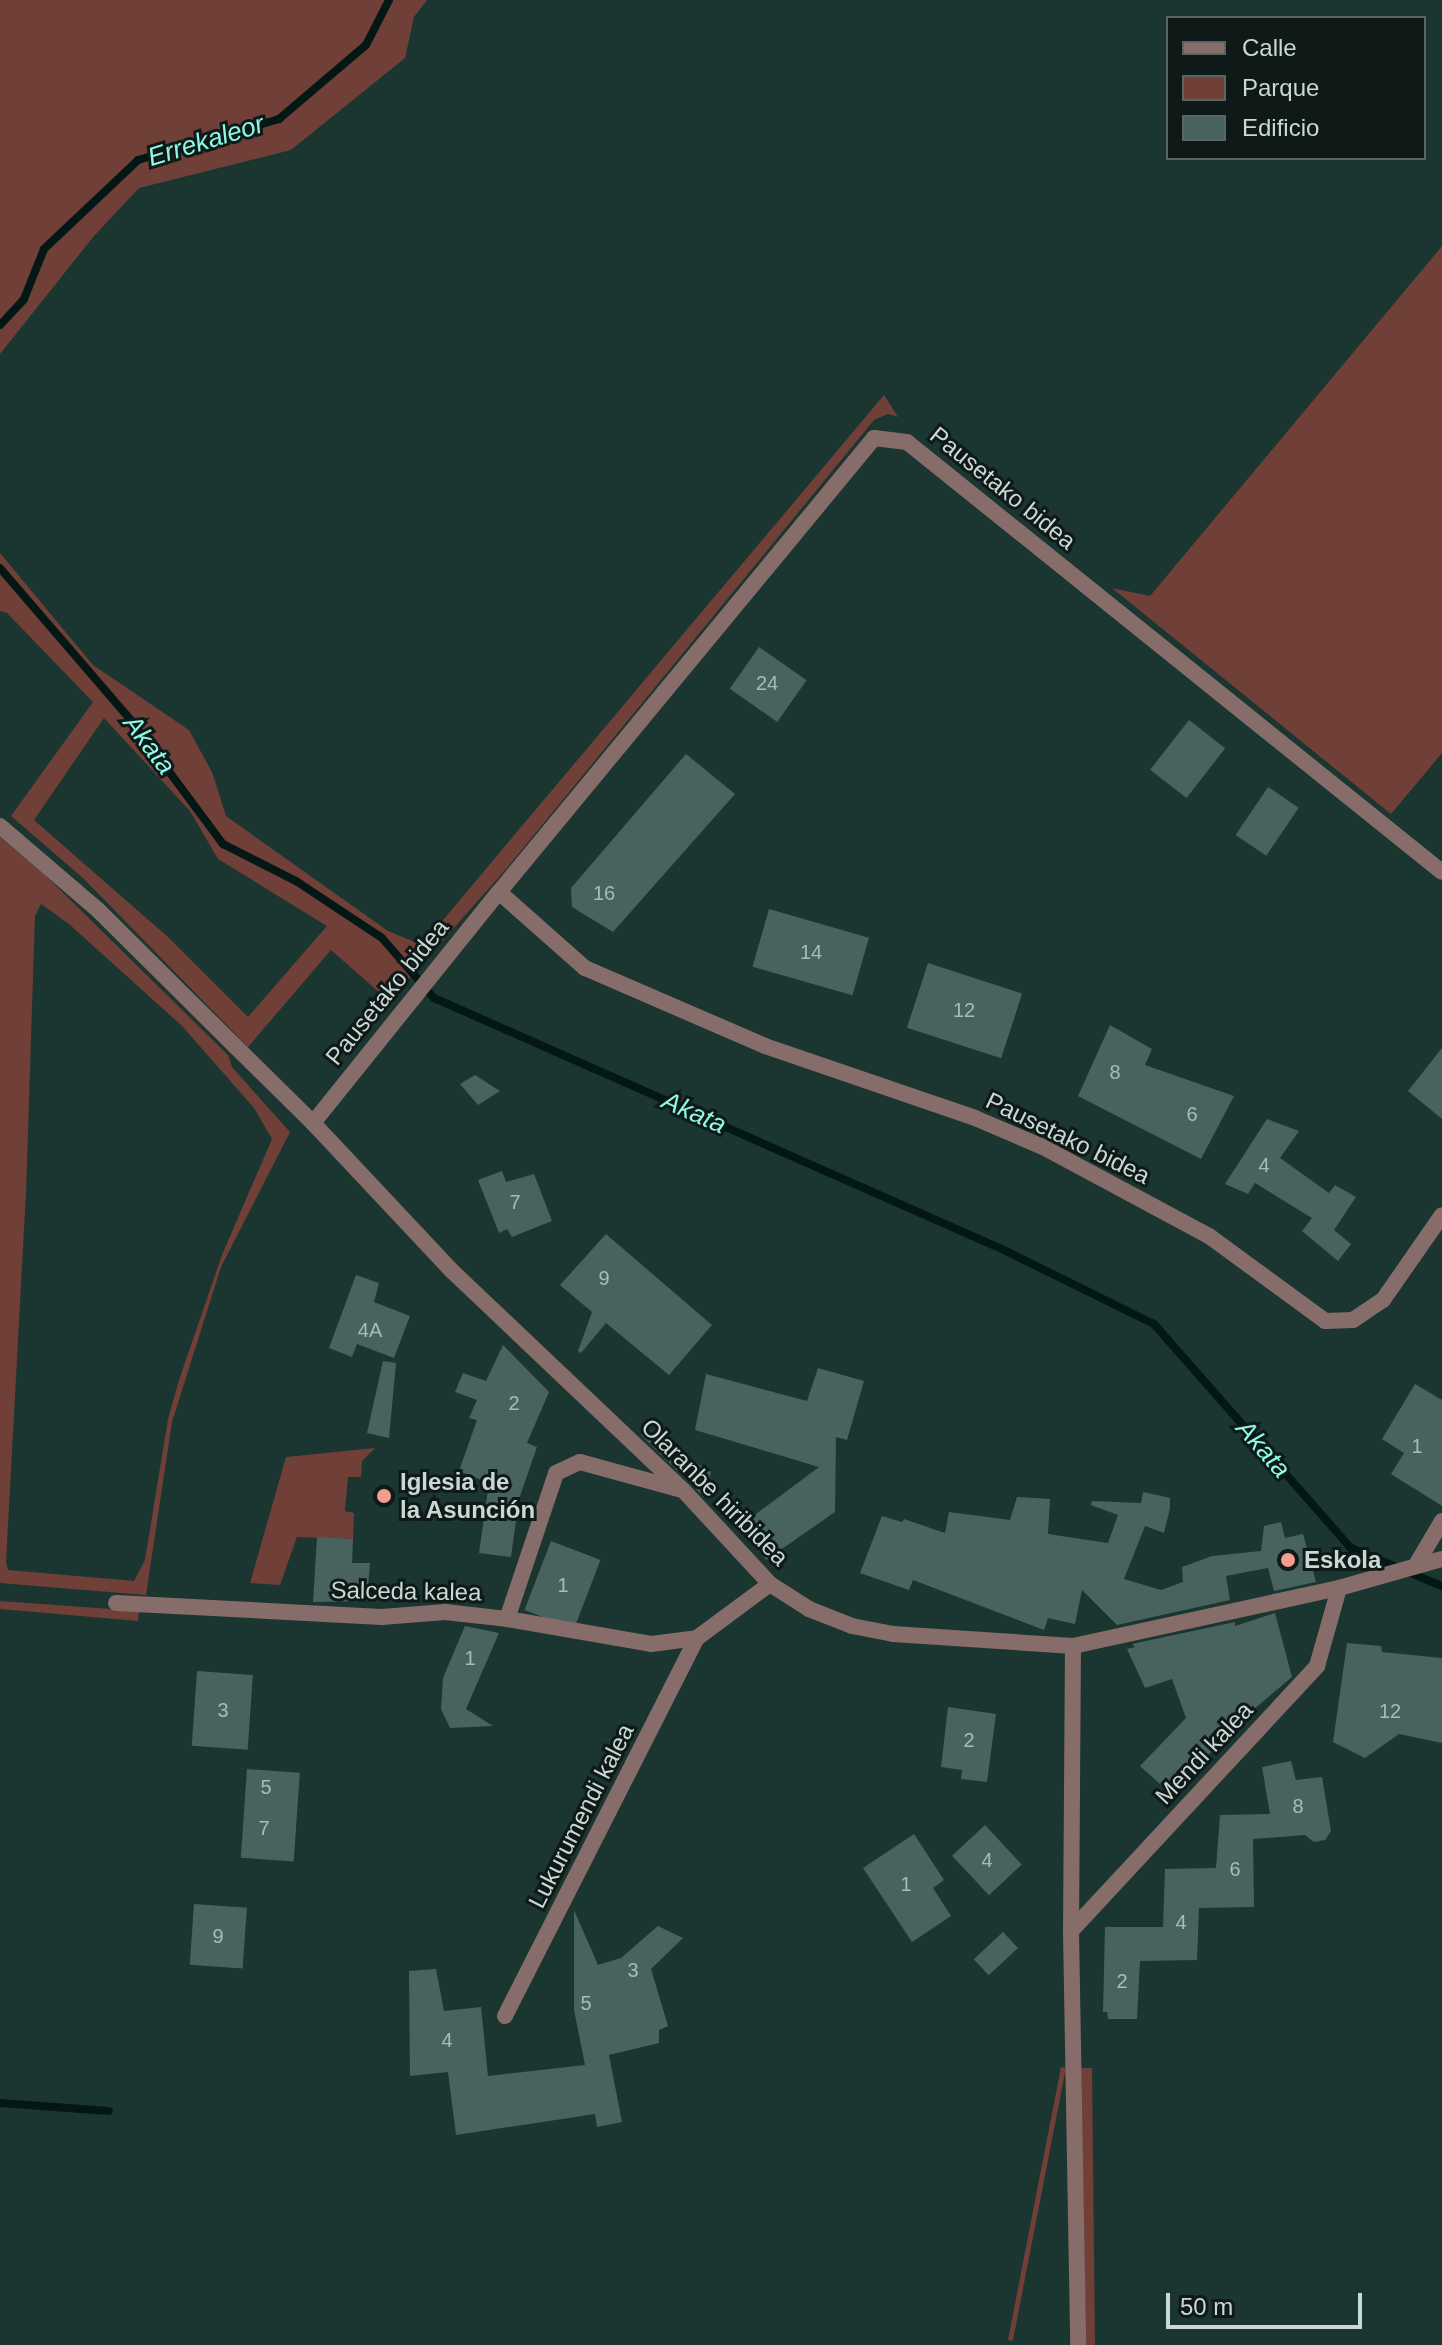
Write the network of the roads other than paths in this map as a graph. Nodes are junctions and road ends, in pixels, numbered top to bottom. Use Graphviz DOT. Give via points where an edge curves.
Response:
graph roads {
  1 [pos="0,826"];
  2 [pos="1442,872"];
  3 [pos="499,892"];
  4 [pos="313,1123"];
  5 [pos="1442,1215"];
  6 [pos="683,1490"];
  7 [pos="1442,1521"];
  8 [pos="1442,1559"];
  9 [pos="1416,1565"];
  10 [pos="770,1584"];
  11 [pos="1339,1588"];
  12 [pos="116,1603"];
  13 [pos="507,1619"];
  14 [pos="697,1638"];
  15 [pos="1073,1646"];
  16 [pos="1071,1931"];
  17 [pos="505,2016"];
  18 [pos="1078,2345"];
  1 -- 4 [label="street, Olaranbe hiribidea" via="99,911"];
  2 -- 3 [label="street, Pausetako bidea" via="907,442 874,438"];
  3 -- 4 [label="street, Pausetako bidea"];
  3 -- 5 [label="street, Pausetako bidea" via="585,968 765,1046 975,1118 1043,1147 1209,1236 1325,1321 1353,1320 1383,1300"];
  4 -- 6 [label="street, Olaranbe hiribidea" via="452,1271"];
  6 -- 10 [label="street, Olaranbe hiribidea"];
  6 -- 13 [label="street" via="580,1462 556,1473"];
  7 -- 9 [label="street"];
  8 -- 9 [label="street, Olaranbe hiribidea"];
  9 -- 11 [label="street, Olaranbe hiribidea"];
  10 -- 14 [label="street, Salceda kalea"];
  10 -- 15 [label="street, Olaranbe hiribidea" via="809,1609 852,1626 893,1634"];
  11 -- 15 [label="street, Olaranbe hiribidea"];
  11 -- 16 [label="street, Mendi kalea" via="1317,1666"];
  12 -- 13 [label="street, Salceda kalea" via="382,1617 445,1612"];
  13 -- 14 [label="street, Salceda kalea" via="651,1644"];
  14 -- 17 [label="street, Lukurumendi kalea"];
  15 -- 16 [label="street"];
  16 -- 18 [label="street"];
}
